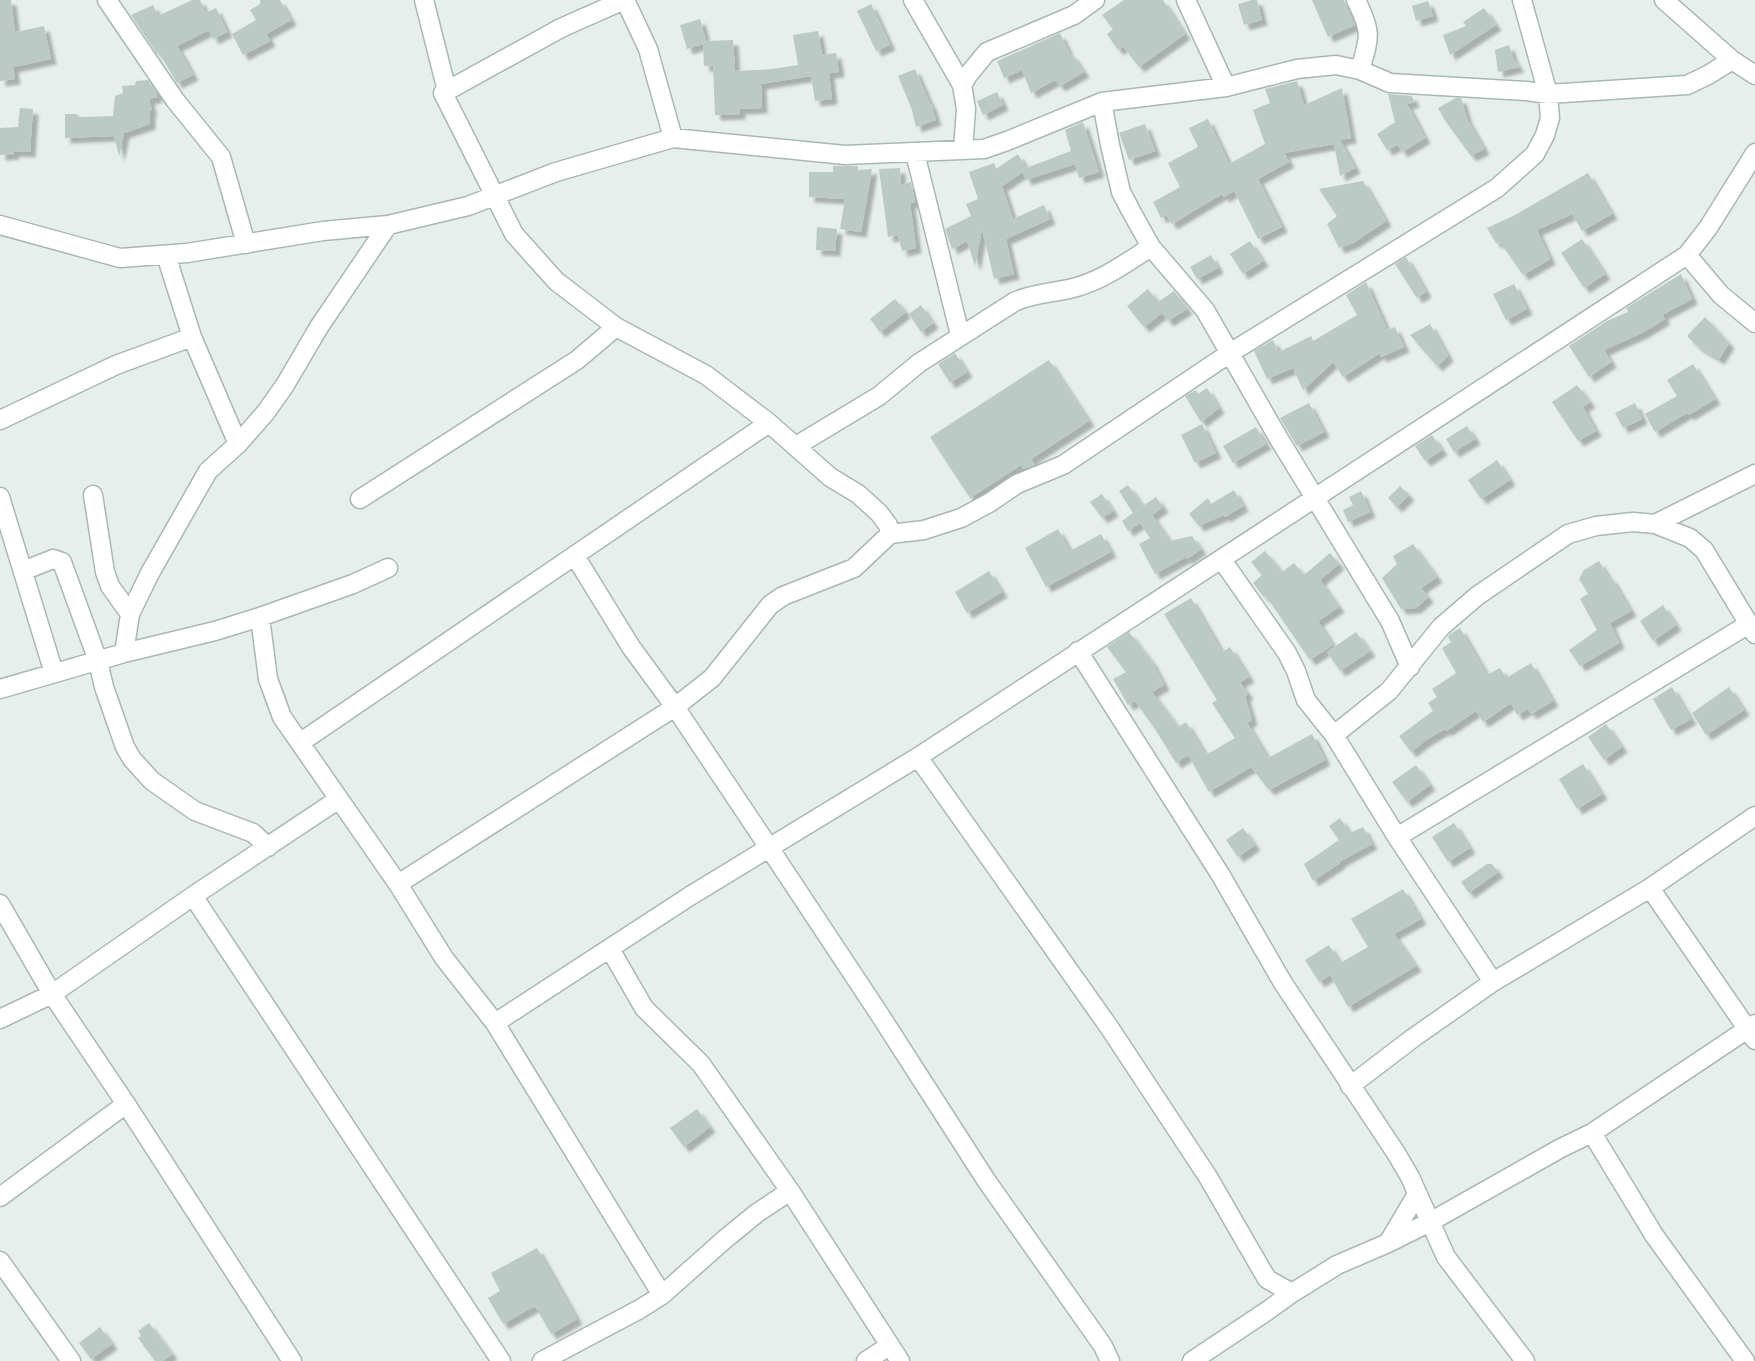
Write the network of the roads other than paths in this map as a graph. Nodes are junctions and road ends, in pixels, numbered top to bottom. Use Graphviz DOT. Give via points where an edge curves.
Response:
graph roads {
  1 [pos="107,0"];
  2 [pos="424,0"];
  3 [pos="624,0"];
  4 [pos="913,0"];
  5 [pos="1095,0"];
  6 [pos="1186,0"];
  7 [pos="1356,0"];
  8 [pos="1522,0"];
  9 [pos="1664,0"];
  10 [pos="1732,60"];
  11 [pos="1360,70"];
  12 [pos="1755,75"];
  13 [pos="962,85"];
  14 [pos="1226,87"];
  15 [pos="443,93"];
  16 [pos="1548,94"];
  17 [pos="1102,102"];
  18 [pos="672,138"];
  19 [pos="963,150"];
  20 [pos="915,153"];
  21 [pos="1755,153"];
  22 [pos="495,195"];
  23 [pos="0,225"];
  24 [pos="388,225"];
  25 [pos="246,244"];
  26 [pos="1151,247"];
  27 [pos="166,255"];
  28 [pos="1687,255"];
  29 [pos="1755,323"];
  30 [pos="616,327"];
  31 [pos="960,335"];
  32 [pos="192,337"];
  33 [pos="1230,353"];
  34 [pos="0,420"];
  35 [pos="770,423"];
  36 [pos="237,444"];
  37 [pos="796,446"];
  38 [pos="1755,474"];
  39 [pos="93,495"];
  40 [pos="0,496"];
  41 [pos="1314,496"];
  42 [pos="360,499"];
  43 [pos="1655,524"];
  44 [pos="890,534"];
  45 [pos="575,556"];
  46 [pos="1222,560"];
  47 [pos="388,568"];
  48 [pos="23,571"];
  49 [pos="130,614"];
  50 [pos="260,617"];
  51 [pos="1752,629"];
  52 [pos="1078,651"];
  53 [pos="124,653"];
  54 [pos="98,661"];
  55 [pos="1410,667"];
  56 [pos="54,674"];
  57 [pos="0,689"];
  58 [pos="675,707"];
  59 [pos="1334,735"];
  60 [pos="301,742"];
  61 [pos="918,757"];
  62 [pos="339,799"];
  63 [pos="1755,816"];
  64 [pos="1397,837"];
  65 [pos="268,847"];
  66 [pos="770,849"];
  67 [pos="398,884"];
  68 [pos="1650,888"];
  69 [pos="193,896"];
  70 [pos="0,904"];
  71 [pos="610,949"];
  72 [pos="1493,982"];
  73 [pos="52,994"];
  74 [pos="0,1018"];
  75 [pos="495,1023"];
  76 [pos="1753,1031"];
  77 [pos="1350,1086"];
  78 [pos="126,1104"];
  79 [pos="1592,1133"];
  80 [pos="790,1191"];
  81 [pos="1417,1194"];
  82 [pos="0,1197"];
  83 [pos="1430,1222"];
  84 [pos="1388,1243"];
  85 [pos="0,1261"];
  86 [pos="1267,1279"];
  87 [pos="1292,1293"];
  88 [pos="662,1295"];
  89 [pos="1267,1311"];
  90 [pos="895,1353"];
  91 [pos="71,1361"];
  92 [pos="292,1361"];
  93 [pos="501,1361"];
  94 [pos="542,1361"];
  95 [pos="866,1361"];
  96 [pos="1110,1361"];
  97 [pos="1192,1361"];
  98 [pos="1526,1361"];
  99 [pos="1745,1361"];
  1 -- 25 [label="street" via="221,157"];
  2 -- 15 [label="street" via="447,91"];
  3 -- 15 [label="street" via="561,28"];
  3 -- 18 [label="street" via="648,49"];
  4 -- 13 [label="street"];
  5 -- 13 [label="street" via="1074,15 987,52"];
  6 -- 14 [label="street"];
  7 -- 11 [label="street" via="1367,22 1369,40"];
  8 -- 16 [label="street"];
  9 -- 10 [label="street"];
  10 -- 12 [label="street"];
  10 -- 16 [label="street" via="1686,85"];
  11 -- 14 [label="street" via="1336,65 1297,69"];
  11 -- 16 [label="street" via="1390,83"];
  13 -- 19 [label="street" via="966,109"];
  14 -- 17 [label="street"];
  15 -- 22 [label="street"];
  16 -- 33 [label="street" via="1550,118 1535,154 1497,188"];
  17 -- 19 [label="street" via="1008,141 984,149"];
  17 -- 26 [label="street" via="1121,192"];
  18 -- 20 [label="street" via="844,155"];
  18 -- 22 [label="street" via="556,172"];
  19 -- 20 [label="street"];
  20 -- 31 [label="street"];
  21 -- 28 [label="street"];
  22 -- 24 [label="street" via="468,206"];
  22 -- 30 [label="street" via="527,251 555,281"];
  23 -- 27 [label="street" via="120,258"];
  24 -- 25 [label="street"];
  24 -- 36 [label="street" via="285,385"];
  25 -- 27 [label="street"];
  26 -- 31 [label="street" via="1092,281 1023,298"];
  26 -- 33 [label="street" via="1205,310"];
  27 -- 32 [label="street"];
  28 -- 29 [label="street" via="1721,295"];
  28 -- 41 [label="street"];
  30 -- 35 [label="street" via="706,375"];
  30 -- 42 [label="street" via="577,360"];
  31 -- 37 [label="street" via="879,396"];
  32 -- 34 [label="street" via="116,365"];
  32 -- 36 [label="street"];
  33 -- 41 [label="street"];
  33 -- 44 [label="street" via="1063,465 1017,484 961,518 924,530"];
  35 -- 37 [label="street"];
  35 -- 45 [label="street"];
  36 -- 49 [label="street" via="208,471"];
  37 -- 44 [label="street" via="879,513"];
  38 -- 43 [label="street"];
  39 -- 49 [label="street" via="105,572"];
  40 -- 48 [label="street"];
  41 -- 46 [label="street"];
  41 -- 55 [label="street" via="1390,621"];
  43 -- 51 [label="street" via="1690,538 1704,550"];
  43 -- 55 [label="street" via="1596,526 1568,534 1477,596 1441,627"];
  44 -- 58 [label="street" via="854,568 770,605 712,678"];
  45 -- 58 [label="street" via="631,647"];
  45 -- 60 [label="street"];
  46 -- 52 [label="street"];
  46 -- 59 [label="street" via="1287,653 1306,700"];
  47 -- 50 [label="street"];
  48 -- 54 [label="street" via="53,560 62,562"];
  48 -- 56 [label="street"];
  49 -- 53 [label="street"];
  50 -- 53 [label="street"];
  50 -- 60 [label="street" via="268,679 282,717"];
  51 -- 64 [label="street"];
  52 -- 61 [label="street"];
  52 -- 77 [label="street"];
  53 -- 54 [label="street"];
  54 -- 56 [label="street"];
  54 -- 65 [label="street" via="125,747 152,781 195,811 253,833"];
  55 -- 59 [label="street" via="1389,691"];
  56 -- 57 [label="street"];
  58 -- 66 [label="street"];
  58 -- 67 [label="street"];
  59 -- 64 [label="street"];
  60 -- 62 [label="street"];
  61 -- 66 [label="street"];
  61 -- 86 [label="street" via="1109,1027 1208,1177"];
  62 -- 65 [label="street"];
  62 -- 67 [label="street"];
  63 -- 68 [label="street"];
  64 -- 72 [label="street"];
  65 -- 69 [label="street"];
  66 -- 71 [label="street"];
  66 -- 96 [label="street" via="986,1180"];
  67 -- 75 [label="street" via="444,957"];
  68 -- 72 [label="street"];
  68 -- 76 [label="street"];
  69 -- 73 [label="street"];
  69 -- 93 [label="street"];
  70 -- 73 [label="street"];
  71 -- 75 [label="street"];
  71 -- 80 [label="street" via="644,1008 701,1064"];
  72 -- 77 [label="street"];
  73 -- 74 [label="street"];
  73 -- 78 [label="street"];
  75 -- 88 [label="street"];
  76 -- 79 [label="street"];
  77 -- 81 [label="street" via="1396,1153"];
  78 -- 82 [label="street"];
  78 -- 92 [label="street"];
  79 -- 83 [label="street"];
  79 -- 99 [label="street" via="1654,1235"];
  80 -- 88 [label="street" via="757,1213"];
  80 -- 90 [label="street"];
  81 -- 83 [label="street"];
  81 -- 84 [label="street"];
  83 -- 84 [label="street"];
  83 -- 98 [label="street" via="1446,1257"];
  84 -- 87 [label="street" via="1338,1265"];
  85 -- 91 [label="street"];
  86 -- 87 [label="street"];
  86 -- 89 [label="street"];
  87 -- 89 [label="street"];
  88 -- 94 [label="street"];
  89 -- 97 [label="street"];
  90 -- 95 [label="street"];
}
